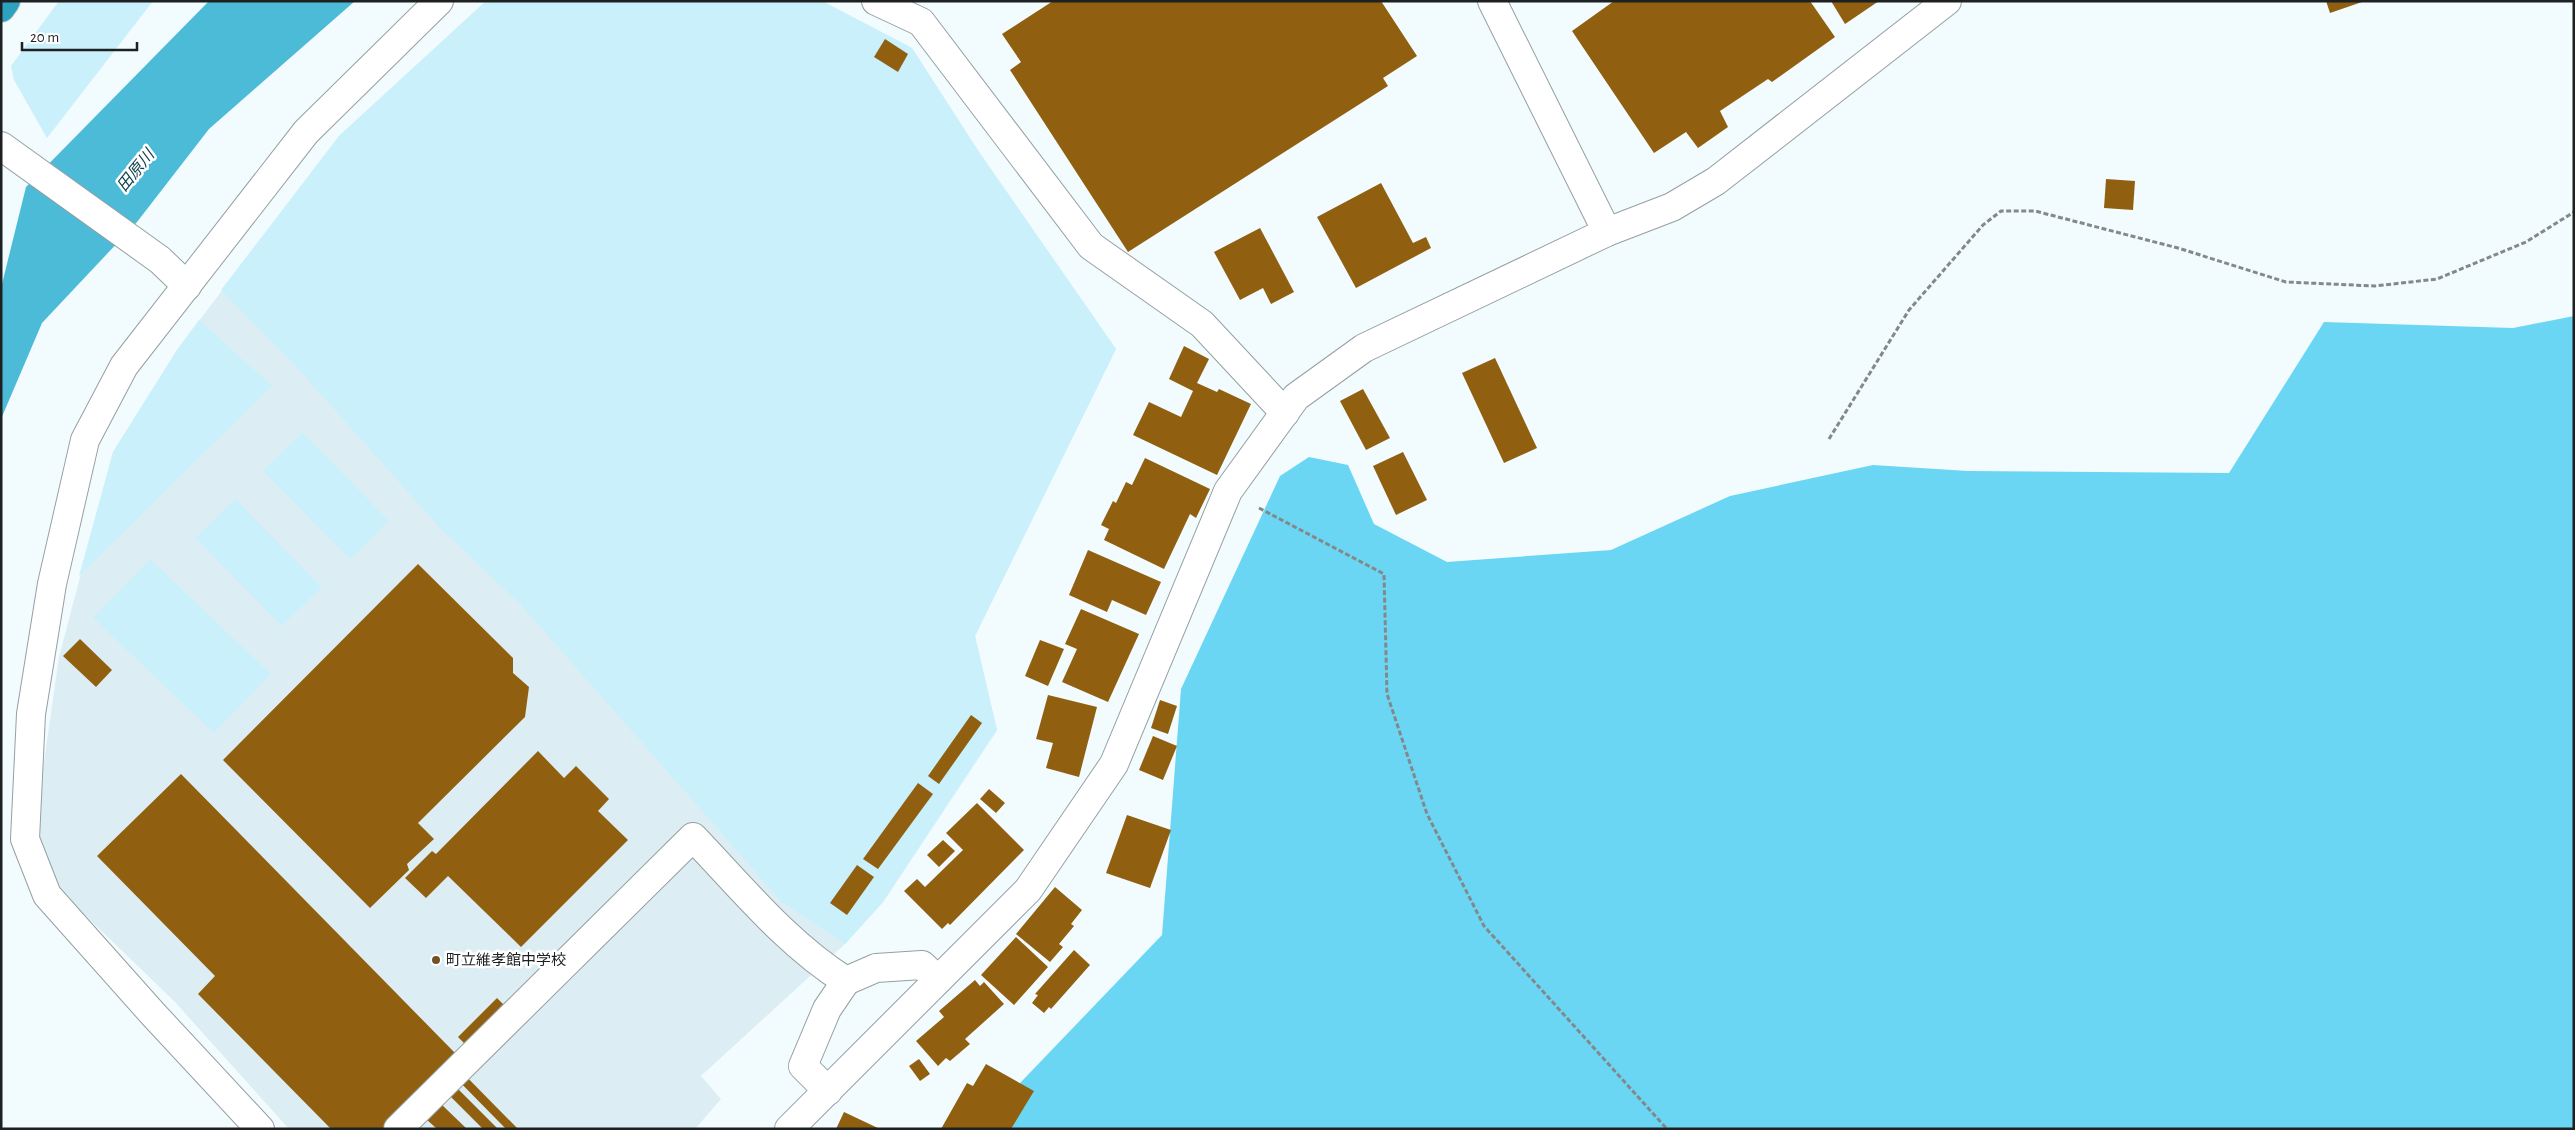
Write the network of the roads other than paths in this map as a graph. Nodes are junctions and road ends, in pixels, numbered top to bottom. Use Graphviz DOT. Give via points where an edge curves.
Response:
graph roads {
  1 [pos="6,1"];
  2 [pos="439,1"];
  3 [pos="876,1"];
  4 [pos="1492,1"];
  5 [pos="1947,1"];
  6 [pos="1,8"];
  7 [pos="1,146"];
  8 [pos="1607,232"];
  9 [pos="187,286"];
  10 [pos="1285,412"];
  11 [pos="938,980"];
  12 [pos="846,981"];
  13 [pos="828,1091"];
  14 [pos="260,1129"];
  15 [pos="398,1129"];
  16 [pos="790,1129"];
  1 -- 6 [label="highway"];
  2 -- 9 [label="street" via="306,132"];
  3 -- 10 [label="street" via="921,22 1091,246 1202,324"];
  4 -- 8 [label="street"];
  5 -- 8 [label="street" via="1716,182 1672,207"];
  7 -- 9 [label="street" via="160,260"];
  8 -- 10 [label="street" via="1364,348 1296,397"];
  9 -- 14 [label="street" via="124,366 85,440 52,584 31,714 25,839 47,895"];
  10 -- 11 [label="street" via="1228,491 1114,764 1028,890"];
  11 -- 12 [label="street" via="922,964 876,968"];
  11 -- 13 [label="street"];
  12 -- 13 [label="street" via="827,1009 803,1066"];
  12 -- 15 [label="street" via="822,965 778,926 693,837"];
  13 -- 16 [label="street"];
}
